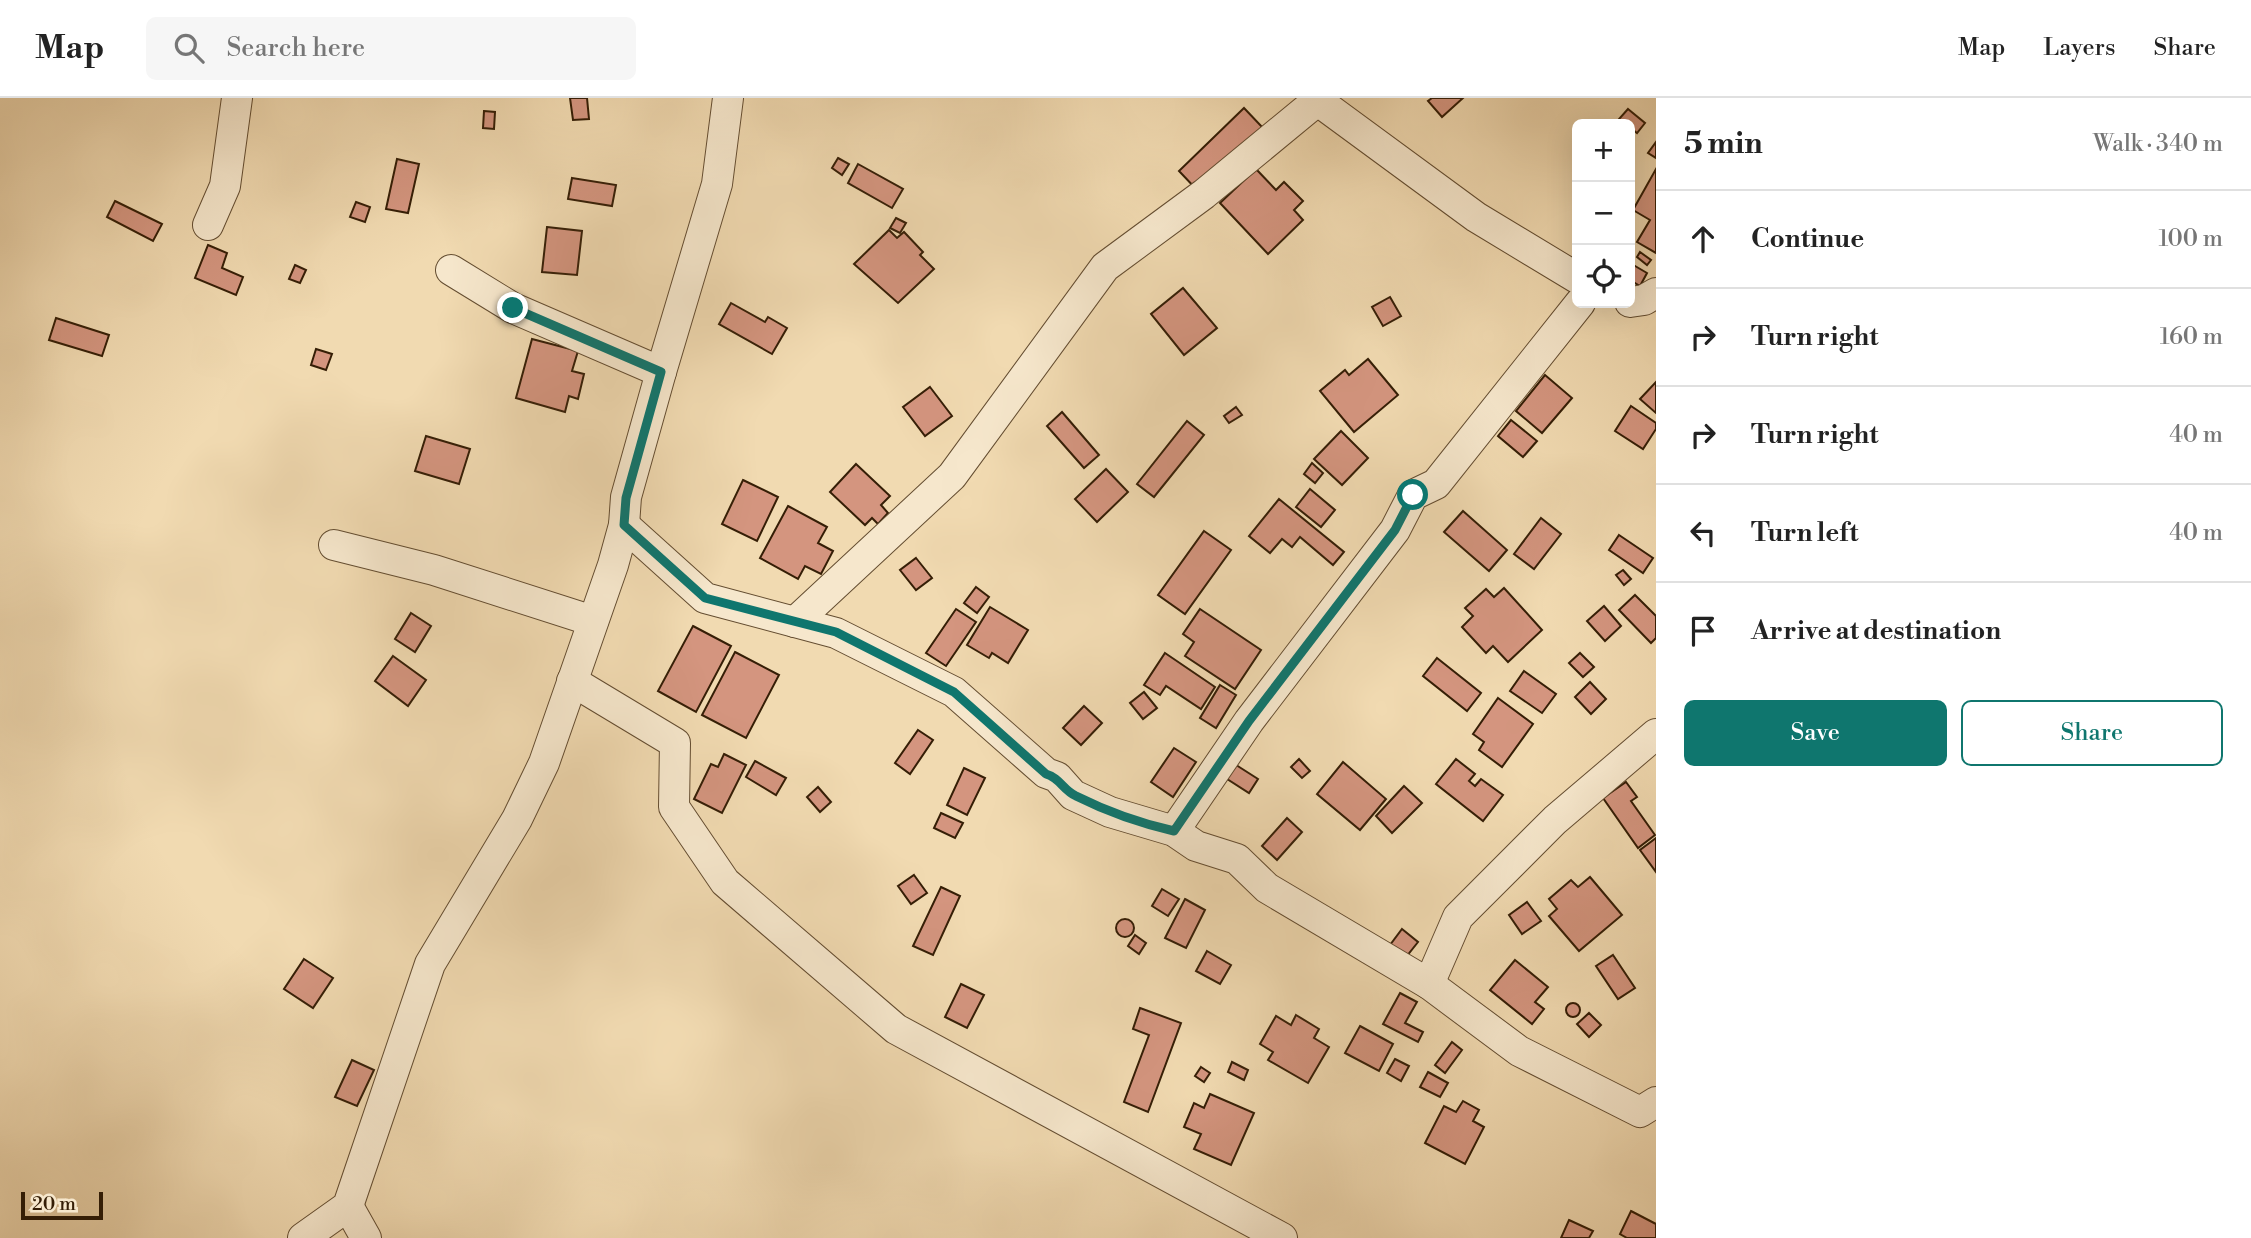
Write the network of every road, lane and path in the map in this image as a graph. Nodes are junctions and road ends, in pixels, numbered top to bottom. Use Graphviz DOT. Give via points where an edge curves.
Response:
graph roads {
  1 [pos="237,98"];
  2 [pos="728,98"];
  3 [pos="1316,99"];
  4 [pos="208,225"];
  5 [pos="452,270"];
  6 [pos="1572,275"];
  7 [pos="1656,293"];
  8 [pos="1635,301"];
  9 [pos="1576,308"];
  10 [pos="661,372"];
  11 [pos="624,525"];
  12 [pos="334,545"];
  13 [pos="593,621"];
  14 [pos="795,621"];
  15 [pos="572,681"];
  16 [pos="1656,734"];
  17 [pos="1174,831"];
  18 [pos="1429,985"];
  19 [pos="1656,1102"];
  20 [pos="348,1206"];
  21 [pos="303,1238"];
  22 [pos="366,1238"];
  23 [pos="1282,1238"];
  1 -- 4 [label="street" via="225,186"];
  2 -- 10 [label="street" via="717,184"];
  3 -- 6 [label="street" via="1476,217"];
  3 -- 14 [label="street" via="1204,194 1105,267 952,476"];
  5 -- 10 [label="street" via="513,308"];
  7 -- 8 [label="street"];
  9 -- 17 [label="street" via="1436,484 1413,495 1395,530 1249,721"];
  10 -- 11 [label="street" via="626,498"];
  11 -- 13 [label="street"];
  11 -- 14 [label="street" via="705,598"];
  12 -- 13 [label="street" via="434,570"];
  13 -- 15 [label="street"];
  14 -- 17 [label="street" via="836,632 954,692 1073,795 1138,822"];
  15 -- 20 [label="street" via="544,763 517,820 430,964"];
  15 -- 23 [label="street" via="675,743 674,807 725,883 896,1029"];
  16 -- 18 [label="street" via="1555,820 1458,917"];
  17 -- 18 [label="street" via="1196,846 1237,859 1267,888"];
  18 -- 19 [label="street" via="1519,1051 1640,1112"];
  20 -- 21 [label="street"];
  20 -- 22 [label="street"];
}
